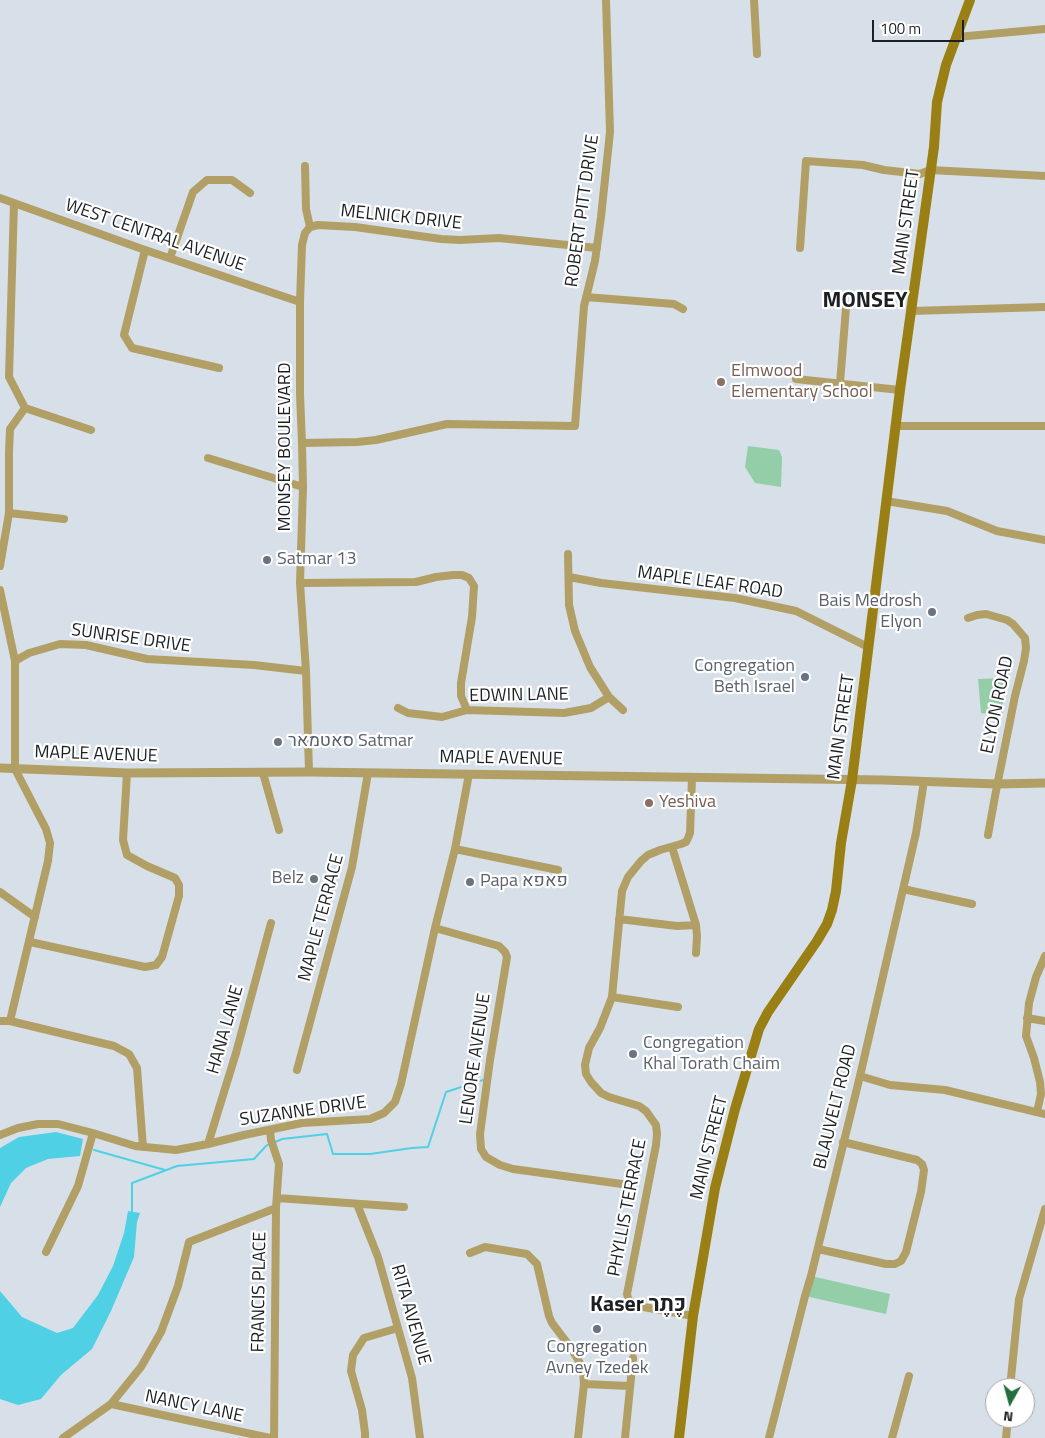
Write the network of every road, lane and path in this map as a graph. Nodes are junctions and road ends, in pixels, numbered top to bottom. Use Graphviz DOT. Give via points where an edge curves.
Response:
graph roads {
  1 [pos="606,0"];
  2 [pos="754,0"];
  3 [pos="970,0"];
  4 [pos="1045,29"];
  5 [pos="957,37"];
  6 [pos="757,54"];
  7 [pos="305,166"];
  8 [pos="930,170"];
  9 [pos="1045,176"];
  10 [pos="250,193"];
  11 [pos="0,198"];
  12 [pos="14,203"];
  13 [pos="310,227"];
  14 [pos="597,248"];
  15 [pos="800,248"];
  16 [pos="146,250"];
  17 [pos="170,258"];
  18 [pos="586,296"];
  19 [pos="300,302"];
  20 [pos="1045,307"];
  21 [pos="846,308"];
  22 [pos="683,309"];
  23 [pos="911,311"];
  24 [pos="219,368"];
  25 [pos="796,379"];
  26 [pos="840,383"];
  27 [pos="900,390"];
  28 [pos="25,408"];
  29 [pos="896,426"];
  30 [pos="1045,426"];
  31 [pos="91,430"];
  32 [pos="302,443"];
  33 [pos="208,458"];
  34 [pos="302,487"];
  35 [pos="886,501"];
  36 [pos="9,513"];
  37 [pos="64,519"];
  38 [pos="1045,540"];
  39 [pos="568,554"];
  40 [pos="0,566"];
  41 [pos="569,577"];
  42 [pos="300,583"];
  43 [pos="0,590"];
  44 [pos="968,618"];
  45 [pos="868,647"];
  46 [pos="15,661"];
  47 [pos="306,671"];
  48 [pos="609,697"];
  49 [pos="398,708"];
  50 [pos="467,710"];
  51 [pos="623,710"];
  52 [pos="0,768"];
  53 [pos="15,769"];
  54 [pos="309,772"];
  55 [pos="127,773"];
  56 [pos="263,773"];
  57 [pos="368,773"];
  58 [pos="469,774"];
  59 [pos="692,778"];
  60 [pos="852,780"];
  61 [pos="924,782"];
  62 [pos="1045,783"];
  63 [pos="997,784"];
  64 [pos="279,830"];
  65 [pos="988,835"];
  66 [pos="672,847"];
  67 [pos="455,849"];
  68 [pos="558,870"];
  69 [pos="903,889"];
  70 [pos="0,892"];
  71 [pos="972,904"];
  72 [pos="35,917"];
  73 [pos="619,919"];
  74 [pos="270,923"];
  75 [pos="696,925"];
  76 [pos="435,928"];
  77 [pos="30,942"];
  78 [pos="696,953"];
  79 [pos="1045,956"];
  80 [pos="612,996"];
  81 [pos="678,1006"];
  82 [pos="1027,1018"];
  83 [pos="1045,1020"];
  84 [pos="0,1021"];
  85 [pos="10,1021"];
  86 [pos="298,1070"];
  87 [pos="860,1076"];
  88 [pos="1036,1112"];
  89 [pos="1045,1114"];
  90 [pos="270,1130"];
  91 [pos="93,1133"];
  92 [pos="0,1135"];
  93 [pos="843,1142"];
  94 [pos="208,1144"];
  95 [pos="143,1147"];
  96 [pos="629,1186"];
  97 [pos="277,1198"];
  98 [pos="357,1204"];
  99 [pos="404,1207"];
  100 [pos="276,1208"];
  101 [pos="1045,1209"];
  102 [pos="818,1249"];
  103 [pos="46,1252"];
  104 [pos="470,1253"];
  105 [pos="693,1316"];
  106 [pos="398,1328"];
  107 [pos="633,1358"];
  108 [pos="909,1376"];
  109 [pos="1011,1378"];
  110 [pos="584,1384"];
  111 [pos="630,1386"];
  112 [pos="112,1404"];
  113 [pos="63,1438"];
  114 [pos="272,1438"];
  115 [pos="365,1438"];
  116 [pos="420,1438"];
  117 [pos="578,1438"];
  118 [pos="625,1438"];
  119 [pos="679,1438"];
  120 [pos="769,1438"];
  121 [pos="892,1438"];
  1 -- 14 [label="street, ROBERT PITT DRIVE" via="610,132"];
  2 -- 6 [label="street"];
  3 -- 5 [label="main road, MAIN STREET"];
  4 -- 5 [label="street"];
  5 -- 8 [label="main road, MAIN STREET" via="940,88"];
  7 -- 13 [label="street" via="306,209"];
  8 -- 9 [label="street"];
  8 -- 15 [label="street" via="920,174 806,161"];
  8 -- 23 [label="main road, MAIN STREET"];
  10 -- 17 [label="street" via="232,180 207,180 192,192"];
  11 -- 12 [label="street, WEST CENTRAL AVENUE"];
  12 -- 16 [label="street, WEST CENTRAL AVENUE"];
  12 -- 28 [label="street" via="9,377"];
  13 -- 14 [label="street, MELNICK DRIVE" via="355,227 441,239 499,238"];
  13 -- 19 [label="street" via="302,245"];
  14 -- 18 [label="street, ROBERT PITT DRIVE"];
  16 -- 17 [label="street, WEST CENTRAL AVENUE"];
  16 -- 24 [label="street" via="124,335 132,348"];
  17 -- 19 [label="street, WEST CENTRAL AVENUE"];
  18 -- 22 [label="street" via="674,304"];
  18 -- 32 [label="street, ROBERT PITT DRIVE" via="575,426 447,424 376,440"];
  19 -- 32 [label="street, MONSEY BOULEVARD"];
  20 -- 23 [label="street"];
  21 -- 26 [label="street"];
  23 -- 27 [label="main road, MAIN STREET"];
  25 -- 26 [label="street"];
  26 -- 27 [label="street"];
  27 -- 29 [label="main road, MAIN STREET"];
  28 -- 31 [label="street"];
  28 -- 36 [label="street" via="10,429"];
  29 -- 30 [label="street"];
  29 -- 35 [label="main road, MAIN STREET"];
  32 -- 34 [label="street, MONSEY BOULEVARD"];
  33 -- 34 [label="street"];
  34 -- 42 [label="street, MONSEY BOULEVARD"];
  35 -- 38 [label="street" via="947,511 997,531"];
  35 -- 45 [label="main road, MAIN STREET"];
  36 -- 37 [label="street"];
  36 -- 40 [label="street"];
  39 -- 41 [label="street"];
  41 -- 45 [label="street, MAPLE LEAF ROAD" via="735,598 796,611"];
  41 -- 48 [label="street" via="569,605 575,631 590,667"];
  42 -- 47 [label="street, MONSEY BOULEVARD"];
  42 -- 50 [label="street" via="416,582 462,575 469,578 474,586 472,617 461,683 461,696"];
  43 -- 46 [label="street"];
  44 -- 63 [label="street, ELYON ROAD" via="986,614 1007,620 1025,638 1024,661"];
  45 -- 60 [label="main road, MAIN STREET"];
  46 -- 47 [label="street, SUNRISE DRIVE" via="29,653 60,644 86,646 147,660"];
  46 -- 53 [label="street"];
  47 -- 54 [label="street, MONSEY BOULEVARD"];
  48 -- 50 [label="street, EDWIN LANE" via="591,708 564,712"];
  48 -- 51 [label="street"];
  49 -- 50 [label="street, EDWIN LANE" via="408,713 442,718"];
  52 -- 53 [label="street, MAPLE AVENUE"];
  53 -- 55 [label="street, MAPLE AVENUE"];
  53 -- 72 [label="street" via="50,843"];
  54 -- 56 [label="street, MAPLE AVENUE"];
  54 -- 57 [label="street, MAPLE AVENUE"];
  55 -- 56 [label="street, MAPLE AVENUE"];
  55 -- 77 [label="street" via="123,840 127,854 175,878 179,885 179,896 162,957 156,965 145,967"];
  56 -- 64 [label="street"];
  57 -- 58 [label="street, MAPLE AVENUE"];
  57 -- 86 [label="street, MAPLE TERRACE" via="352,867"];
  58 -- 59 [label="street, MAPLE AVENUE"];
  58 -- 67 [label="street, SUZANNE DRIVE"];
  59 -- 60 [label="street, MAPLE AVENUE"];
  59 -- 66 [label="street, PHYLLIS TERRACE" via="690,833 686,842"];
  60 -- 61 [label="street, MAPLE AVENUE"];
  60 -- 105 [label="main road, MAIN STREET" via="832,910 827,924 759,1029 735,1109 715,1188"];
  61 -- 63 [label="street, MAPLE AVENUE"];
  61 -- 69 [label="street, BLAUVELT ROAD"];
  62 -- 63 [label="street, MAPLE AVENUE"];
  63 -- 65 [label="street"];
  66 -- 73 [label="street, PHYLLIS TERRACE" via="648,855 634,867 622,892"];
  66 -- 75 [label="street"];
  67 -- 68 [label="street"];
  67 -- 76 [label="street, SUZANNE DRIVE"];
  69 -- 71 [label="street"];
  69 -- 87 [label="street, BLAUVELT ROAD"];
  70 -- 72 [label="street"];
  72 -- 77 [label="street"];
  73 -- 75 [label="street"];
  73 -- 80 [label="street, PHYLLIS TERRACE"];
  74 -- 94 [label="street, HANA LANE"];
  75 -- 78 [label="street"];
  76 -- 90 [label="street, SUZANNE DRIVE" via="395,1102 384,1113 370,1119 302,1123"];
  76 -- 96 [label="street, LENORE AVENUE" via="499,946 507,957 480,1134 481,1149 486,1157 513,1170"];
  77 -- 85 [label="street"];
  79 -- 82 [label="street" via="1036,977"];
  80 -- 81 [label="street"];
  80 -- 105 [label="street, PHYLLIS TERRACE" via="586,1057 586,1074 601,1094 646,1110 656,1125 657,1134 628,1298 638,1306"];
  82 -- 83 [label="street"];
  82 -- 88 [label="street" via="1026,1036 1040,1082 1041,1094"];
  84 -- 85 [label="street"];
  85 -- 95 [label="street" via="114,1046 129,1054 136,1068"];
  87 -- 88 [label="street" via="890,1085 945,1090"];
  87 -- 93 [label="street, BLAUVELT ROAD"];
  88 -- 89 [label="street"];
  90 -- 94 [label="street, SUZANNE DRIVE"];
  90 -- 97 [label="street, FRANCIS PLACE" via="279,1164"];
  91 -- 92 [label="street, SUZANNE DRIVE" via="58,1124 38,1124"];
  91 -- 95 [label="street, SUZANNE DRIVE"];
  91 -- 103 [label="street" via="78,1186"];
  93 -- 102 [label="street, BLAUVELT ROAD"];
  93 -- 102 [label="street" via="917,1160 924,1170 921,1192 901,1261 886,1264"];
  94 -- 95 [label="street, SUZANNE DRIVE" via="176,1150"];
  97 -- 98 [label="street"];
  97 -- 100 [label="street, FRANCIS PLACE"];
  98 -- 99 [label="street"];
  98 -- 106 [label="street, RITA AVENUE" via="378,1257"];
  100 -- 112 [label="street" via="189,1242 178,1286 161,1332 141,1367"];
  100 -- 114 [label="street, FRANCIS PLACE"];
  101 -- 109 [label="street" via="1019,1299"];
  102 -- 120 [label="street, BLAUVELT ROAD"];
  104 -- 110 [label="street" via="485,1247 527,1254 538,1264 549,1316 582,1368"];
  105 -- 119 [label="main road, MAIN STREET"];
  106 -- 115 [label="street" via="364,1338 352,1355 351,1370 362,1410"];
  106 -- 116 [label="street, RITA AVENUE" via="412,1378"];
  107 -- 111 [label="street"];
  108 -- 121 [label="street"];
  110 -- 111 [label="street"];
  110 -- 117 [label="street"];
  111 -- 118 [label="street"];
  112 -- 113 [label="street"];
  112 -- 114 [label="street, NANCY LANE"];
}
